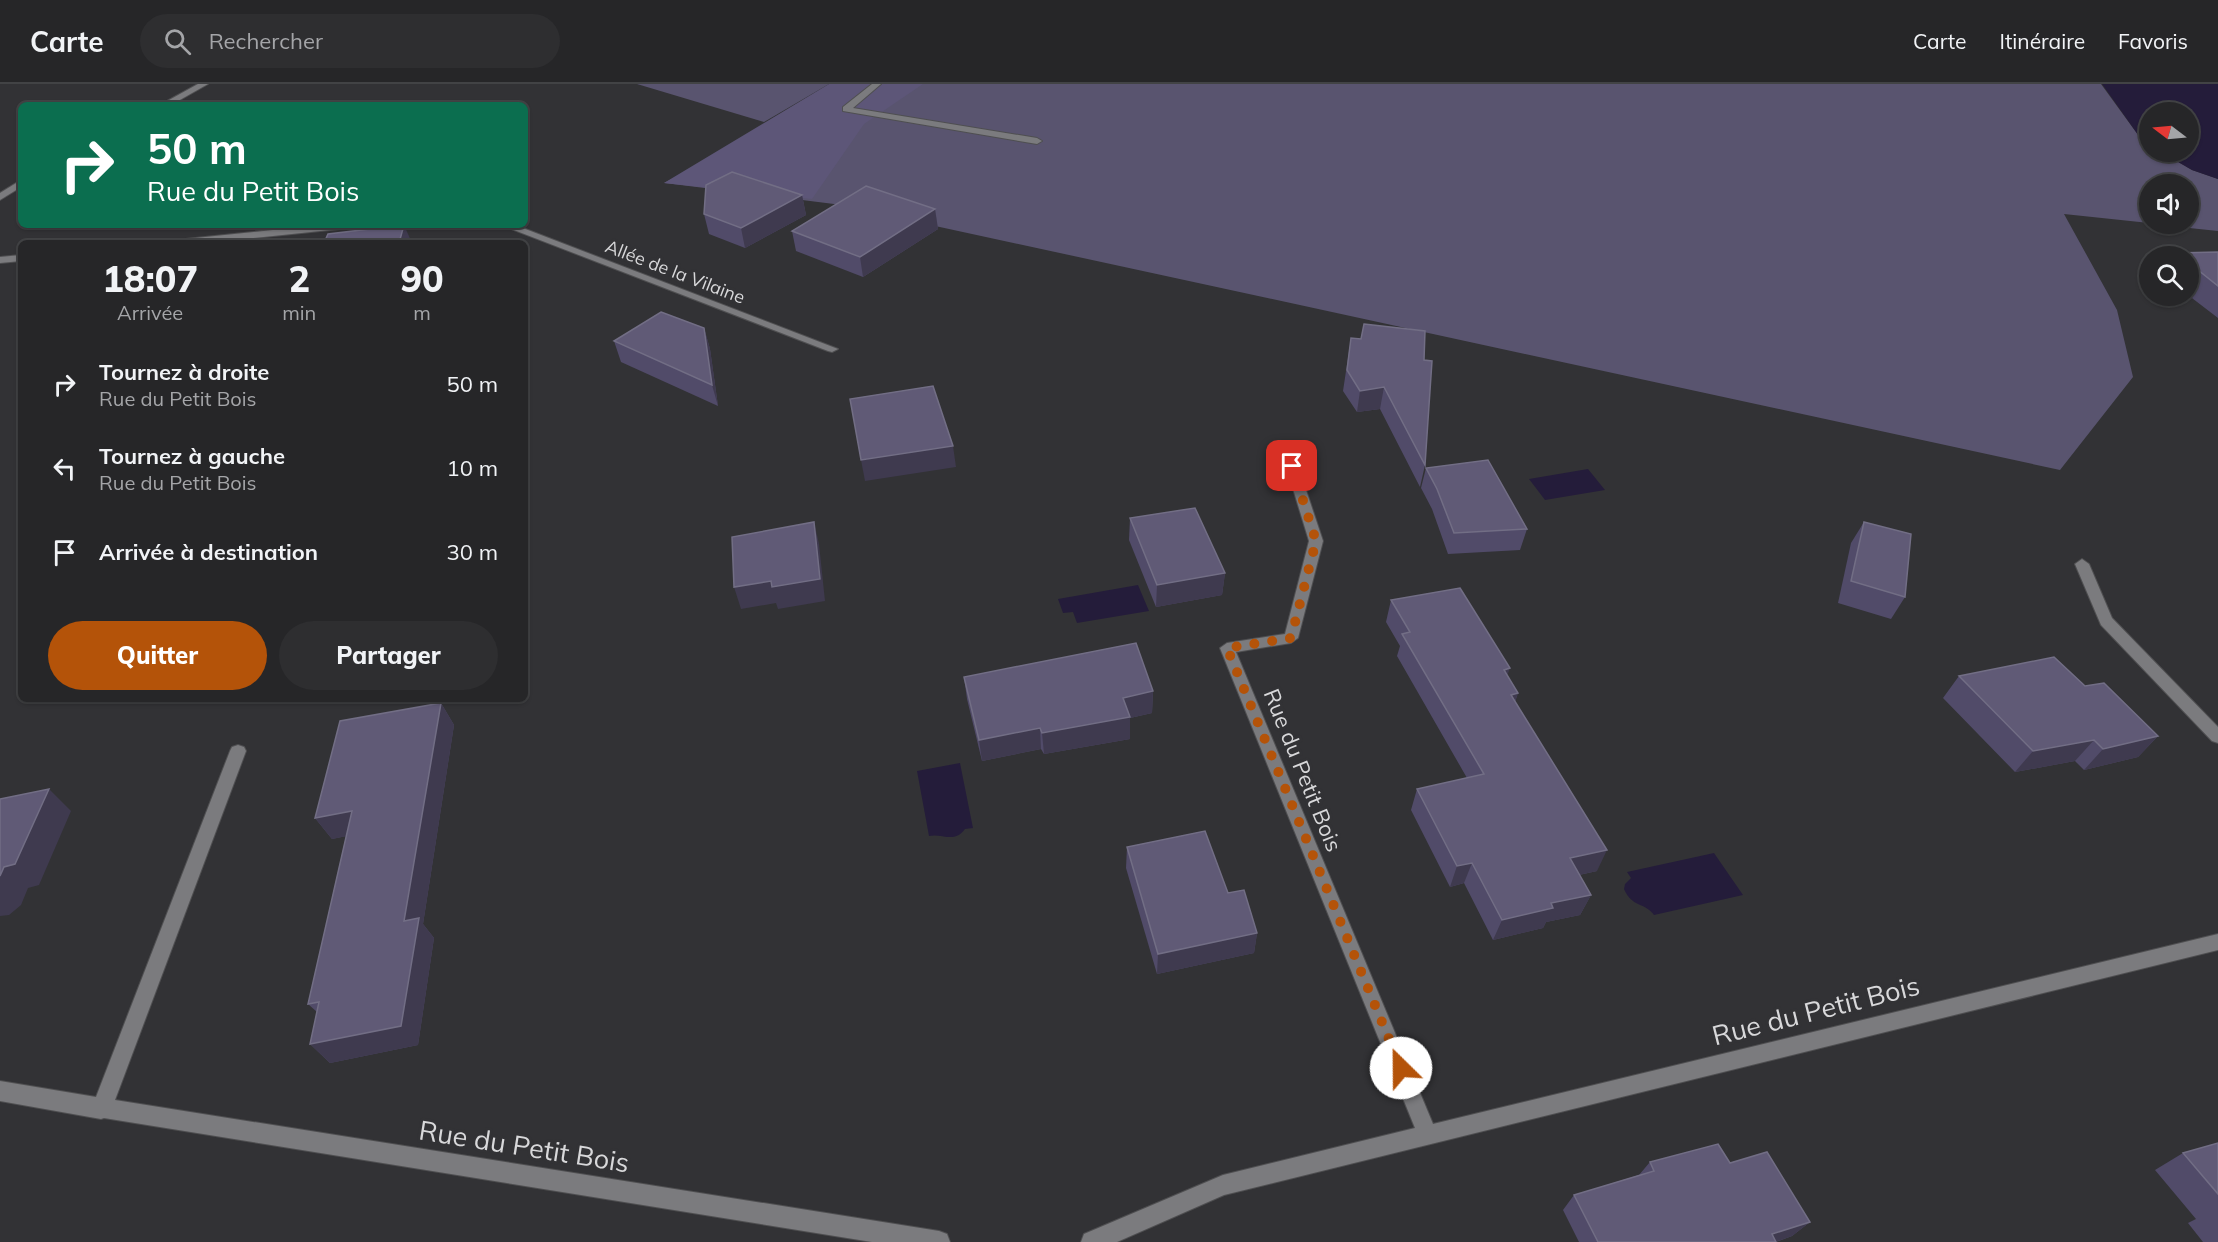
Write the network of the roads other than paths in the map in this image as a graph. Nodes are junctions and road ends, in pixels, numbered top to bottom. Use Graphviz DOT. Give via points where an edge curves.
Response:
graph roads {
  1 [pos="189,84"];
  2 [pos="876,84"];
  3 [pos="202,85"];
  4 [pos="170,102"];
  5 [pos="1037,141"];
  6 [pos="18,185"];
  7 [pos="0,197"];
  8 [pos="320,228"];
  9 [pos="514,228"];
  10 [pos="205,240"];
  11 [pos="18,258"];
  12 [pos="0,260"];
  13 [pos="832,350"];
  14 [pos="1292,466"];
  15 [pos="2082,564"];
  16 [pos="2218,737"];
  17 [pos="238,752"];
  18 [pos="2218,942"];
  19 [pos="0,1091"];
  20 [pos="101,1109"];
  21 [pos="1428,1135"];
  22 [pos="939,1242"];
  23 [pos="1092,1242"];
  1 -- 3 [label="street"];
  2 -- 5 [label="street" via="846,109"];
  3 -- 4 [label="street"];
  6 -- 7 [label="street"];
  8 -- 10 [label="street"];
  9 -- 13 [label="street, Allée de la Vilaine"];
  11 -- 12 [label="street"];
  14 -- 21 [label="street, Rue du Petit Bois" via="1316,541 1291,638 1227,648"];
  15 -- 16 [label="street" via="2106,621"];
  17 -- 20 [label="street"];
  18 -- 21 [label="street, Rue du Petit Bois"];
  19 -- 20 [label="street, Rue du Petit Bois"];
  20 -- 22 [label="street, Rue du Petit Bois"];
  21 -- 23 [label="street, Rue du Petit Bois" via="1223,1185"];
}
